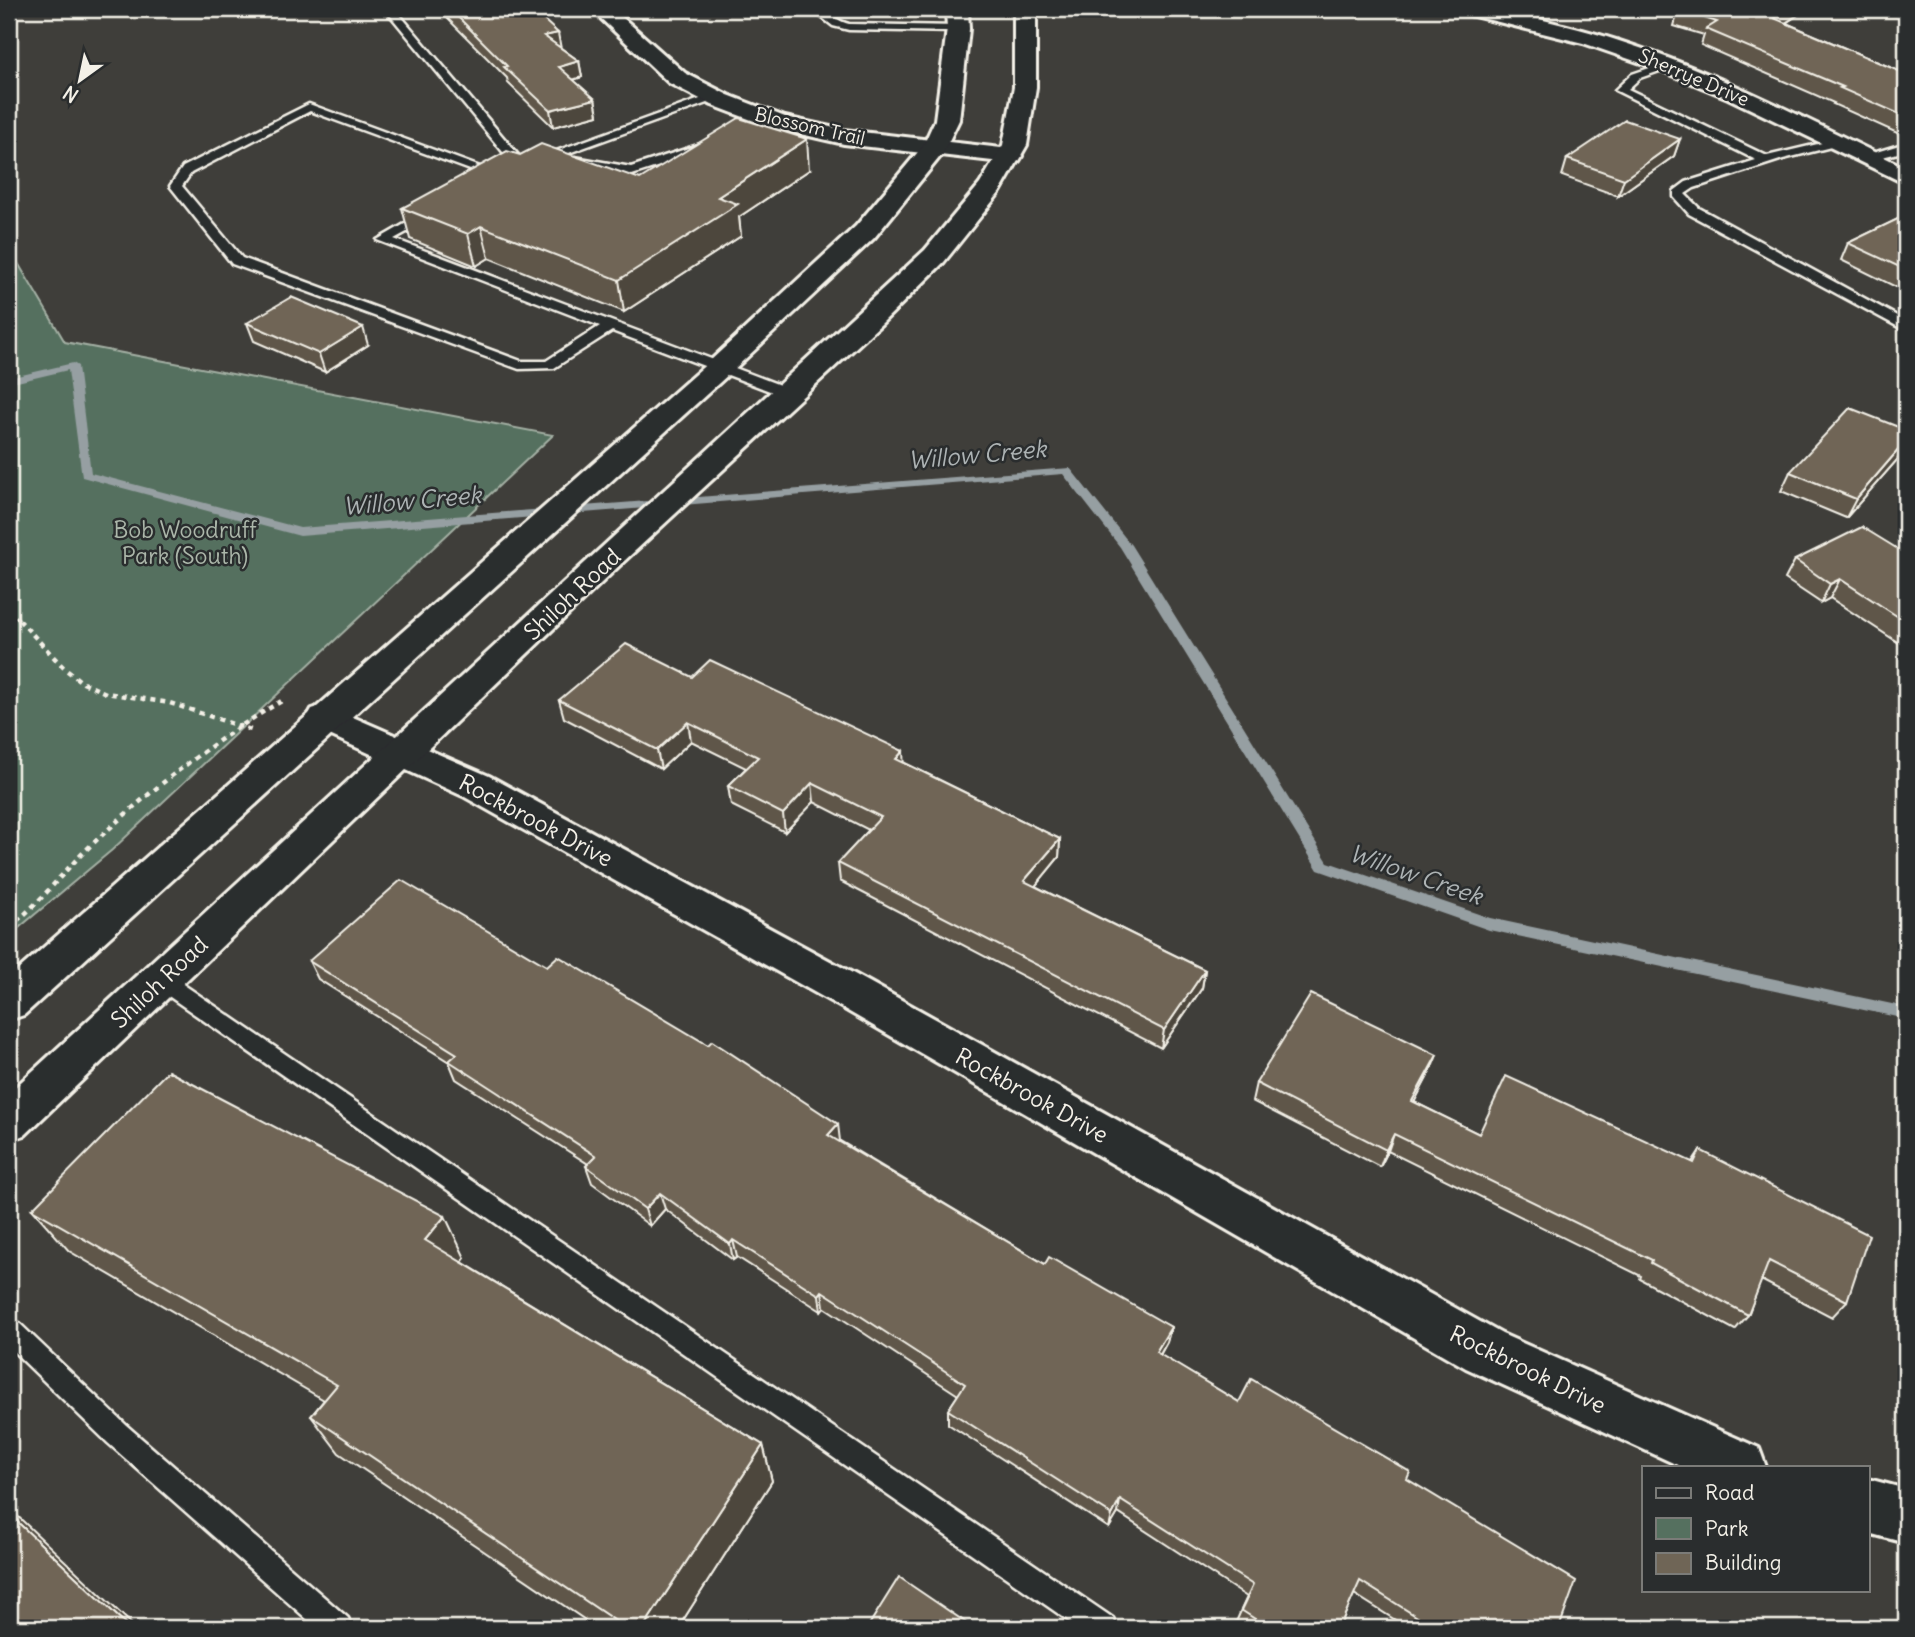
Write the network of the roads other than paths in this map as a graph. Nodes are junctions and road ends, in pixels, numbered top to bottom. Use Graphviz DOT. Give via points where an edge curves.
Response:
graph roads {
  1 [pos="390,9"];
  2 [pos="601,9"];
  3 [pos="816,9"];
  4 [pos="1025,9"];
  5 [pos="1469,9"];
  6 [pos="958,19"];
  7 [pos="1667,65"];
  8 [pos="714,97"];
  9 [pos="1835,142"];
  10 [pos="709,145"];
  11 [pos="1906,147"];
  12 [pos="934,148"];
  13 [pos="549,156"];
  14 [pos="1010,156"];
  15 [pos="1866,157"];
  16 [pos="1766,160"];
  17 [pos="521,166"];
  18 [pos="1906,177"];
  19 [pos="440,208"];
  20 [pos="610,326"];
  21 [pos="1906,327"];
  22 [pos="720,367"];
  23 [pos="788,393"];
  24 [pos="312,730"];
  25 [pos="403,753"];
  26 [pos="161,980"];
  27 [pos="9,1003"];
  28 [pos="9,1121"];
  29 [pos="9,1330"];
  30 [pos="1738,1466"];
  31 [pos="1870,1507"];
  32 [pos="1906,1516"];
  33 [pos="338,1628"];
  34 [pos="1103,1628"];
  1 -- 17 [label="lane"];
  2 -- 8 [label="main road, Blossom Trail" via="677,78"];
  3 -- 6 [label="lane" via="849,27"];
  4 -- 14 [label="main road, Shiloh Road" via="1024,85"];
  5 -- 7 [label="main road, Sherrye Drive" via="1629,50"];
  6 -- 12 [label="main road" via="947,120"];
  7 -- 9 [label="main road, Sherrye Drive"];
  7 -- 16 [label="lane" via="1636,76 1621,90"];
  8 -- 12 [label="main road, Blossom Trail" via="770,125"];
  8 -- 13 [label="lane"];
  9 -- 15 [label="main road, Sherrye Drive"];
  9 -- 16 [label="lane"];
  10 -- 13 [label="lane" via="632,170"];
  11 -- 15 [label="lane"];
  12 -- 14 [label="main road, Blossom Trail"];
  12 -- 22 [label="main road" via="864,232"];
  13 -- 17 [label="lane"];
  14 -- 23 [label="main road, Shiloh Road" via="983,201 953,236"];
  15 -- 18 [label="main road, Sherrye Drive"];
  16 -- 21 [label="lane" via="1690,185 1678,194 1694,211"];
  17 -- 20 [label="lane" via="491,178 310,107 187,170 176,186 237,261 519,365 549,365"];
  19 -- 20 [label="lane" via="384,240"];
  20 -- 22 [label="lane"];
  22 -- 23 [label="lane"];
  22 -- 24 [label="main road"];
  23 -- 25 [label="main road, Shiloh Road"];
  24 -- 25 [label="main road, Rockbrook Drive"];
  24 -- 27 [label="main road"];
  25 -- 26 [label="main road, Shiloh Road"];
  25 -- 30 [label="main road, Rockbrook Drive" via="476,786 853,994 1484,1351"];
  26 -- 28 [label="main road, Shiloh Road"];
  26 -- 34 [label="lane"];
  29 -- 33 [label="lane" via="117,1434"];
  31 -- 32 [label="main road"];
}
